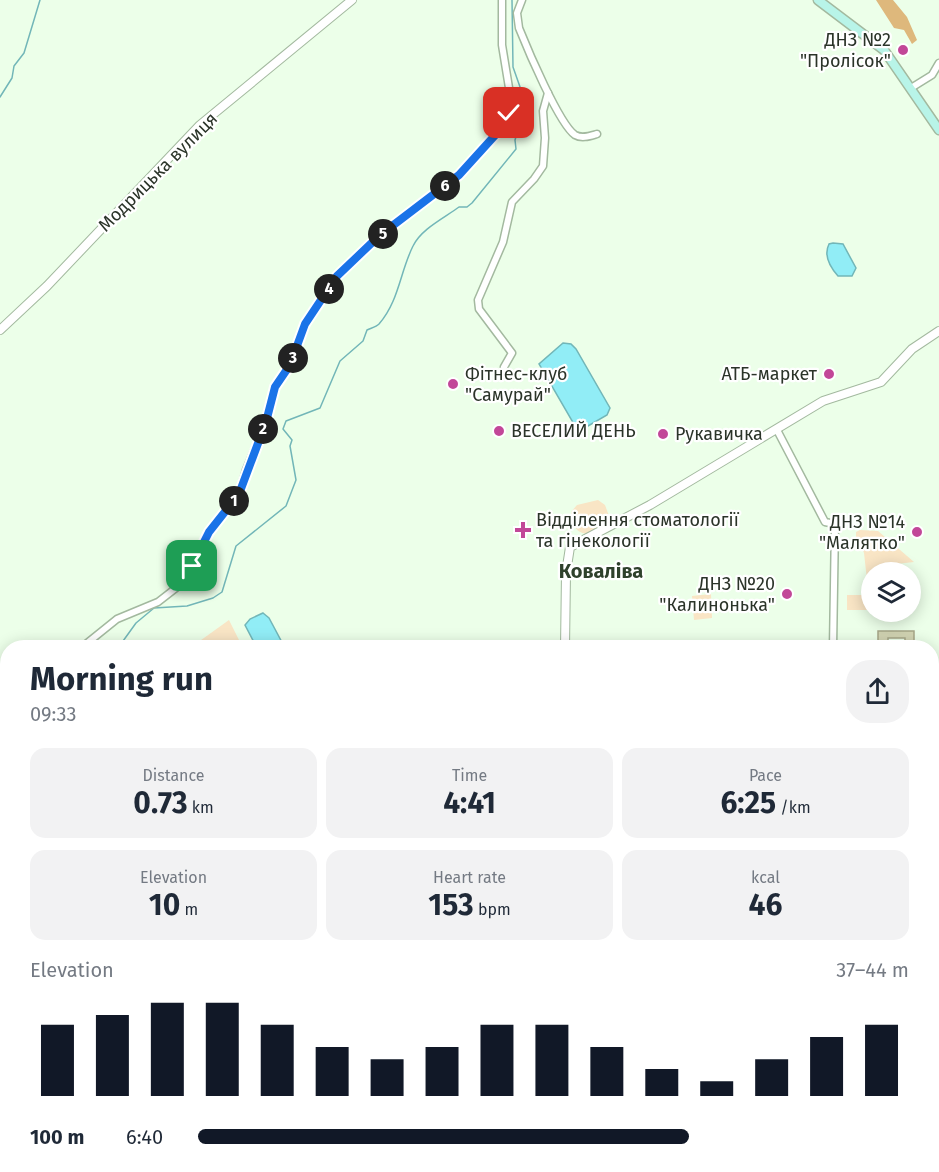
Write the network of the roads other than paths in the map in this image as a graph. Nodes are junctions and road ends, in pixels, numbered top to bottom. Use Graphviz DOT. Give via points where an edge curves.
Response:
graph roads {
  1 [pos="352,0"];
  2 [pos="502,0"];
  3 [pos="522,0"];
  4 [pos="818,0"];
  5 [pos="939,63"];
  6 [pos="911,88"];
  7 [pos="548,93"];
  8 [pos="939,130"];
  9 [pos="597,134"];
  10 [pos="0,330"];
  11 [pos="939,331"];
  12 [pos="504,367"];
  13 [pos="777,430"];
  14 [pos="91,640"];
  15 [pos="565,640"];
  16 [pos="833,640"];
  1 -- 10 [label="street, Модрицька вулиця" via="200,125"];
  2 -- 14 [label="street" via="502,45 511,100 509,113 498,132 459,175 379,236 337,276 305,324 290,365 275,387 239,494 209,532 185,581 158,602 117,619"];
  3 -- 7 [label="street" via="519,27"];
  4 -- 6 [label="main road" via="885,50"];
  5 -- 6 [label="street" via="932,75"];
  6 -- 8 [label="main road"];
  7 -- 9 [label="street" via="575,135"];
  7 -- 12 [label="street" via="543,111 543,166 512,202 503,242 478,300 479,309 512,353"];
  11 -- 13 [label="street" via="912,349 881,382 823,401"];
  13 -- 15 [label="street" via="570,547"];
  13 -- 16 [label="street" via="825,522 835,524"];
}
